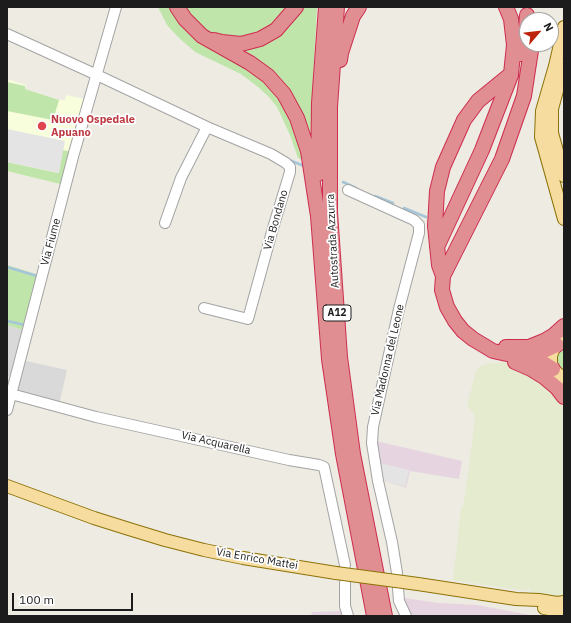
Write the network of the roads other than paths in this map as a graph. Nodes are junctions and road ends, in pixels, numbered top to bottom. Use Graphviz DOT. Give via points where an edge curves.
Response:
graph roads {
  1 [pos="116,7"];
  2 [pos="176,7"];
  3 [pos="296,7"];
  4 [pos="326,7"];
  5 [pos="337,7"];
  6 [pos="359,7"];
  7 [pos="506,7"];
  8 [pos="564,27"];
  9 [pos="7,34"];
  10 [pos="202,36"];
  11 [pos="521,52"];
  12 [pos="531,52"];
  13 [pos="564,65"];
  14 [pos="511,74"];
  15 [pos="97,75"];
  16 [pos="207,127"];
  17 [pos="330,138"];
  18 [pos="564,176"];
  19 [pos="348,190"];
  20 [pos="318,216"];
  21 [pos="564,219"];
  22 [pos="165,223"];
  23 [pos="437,247"];
  24 [pos="443,276"];
  25 [pos="204,308"];
  26 [pos="564,326"];
  27 [pos="561,343"];
  28 [pos="481,344"];
  29 [pos="559,374"];
  30 [pos="11,394"];
  31 [pos="564,397"];
  32 [pos="7,410"];
  33 [pos="7,486"];
  34 [pos="341,569"];
  35 [pos="397,573"];
  36 [pos="345,583"];
  37 [pos="398,588"];
  38 [pos="516,599"];
  39 [pos="564,602"];
  40 [pos="564,612"];
  41 [pos="348,616"];
  42 [pos="374,616"];
  43 [pos="385,616"];
  44 [pos="406,616"];
  1 -- 15 [label="street, Via Fiume"];
  2 -- 10 [label="highway"];
  3 -- 10 [label="highway" via="276,30 260,39 241,44"];
  4 -- 20 [label="highway, A12" via="319,103"];
  5 -- 17 [label="highway, Autostrada Azzurra / A12"];
  6 -- 17 [label="highway" via="353,16 341,53"];
  7 -- 14 [label="highway" via="511,19 514,45"];
  8 -- 21 [label="main road" via="542,111 542,137"];
  9 -- 15 [label="street, Via Bondano"];
  10 -- 20 [label="highway" via="268,76 284,94 297,118 308,151"];
  11 -- 14 [label="highway"];
  12 -- 24 [label="highway" via="524,96 502,159"];
  13 -- 18 [label="main road" via="552,109 552,133"];
  14 -- 23 [label="highway" via="482,150"];
  14 -- 23 [label="highway" via="478,101 464,120 443,167 437,191"];
  15 -- 16 [label="street, Via Bondano"];
  15 -- 30 [label="street, Via Fiume"];
  16 -- 22 [label="street" via="181,178"];
  16 -- 25 [label="street, Via Bondano" via="286,162 290,172 248,319"];
  17 -- 43 [label="highway, Autostrada Azzurra / A12" via="330,212 340,357 354,454"];
  19 -- 35 [label="street, Via Madonna del Leone" via="414,220 419,225 372,427 372,443"];
  20 -- 42 [label="highway, Autostrada Azzurra / A12" via="329,359 343,454"];
  23 -- 24 [label="highway"];
  24 -- 28 [label="highway" via="442,290 447,307 464,331"];
  26 -- 28 [label="highway" via="554,335 530,347"];
  27 -- 28 [label="highway" via="544,351 531,352"];
  27 -- 29 [label="main road" via="553,350 551,356 551,363"];
  28 -- 29 [label="highway" via="493,351 535,360"];
  28 -- 31 [label="highway" via="494,355 532,369 557,388"];
  30 -- 32 [label="street, Via Fiume"];
  30 -- 34 [label="street, Via Acquarella" via="96,417 324,467"];
  33 -- 34 [label="main road, Via Enrico Mattei" via="165,540 217,552"];
  34 -- 38 [label="main road, Via Enrico Mattei, bridge"];
  36 -- 41 [label="street"];
  37 -- 44 [label="street" via="399,601"];
  38 -- 39 [label="main road, Via Enrico Mattei"];
  38 -- 40 [label="main road, Via Enrico Mattei"];
}
